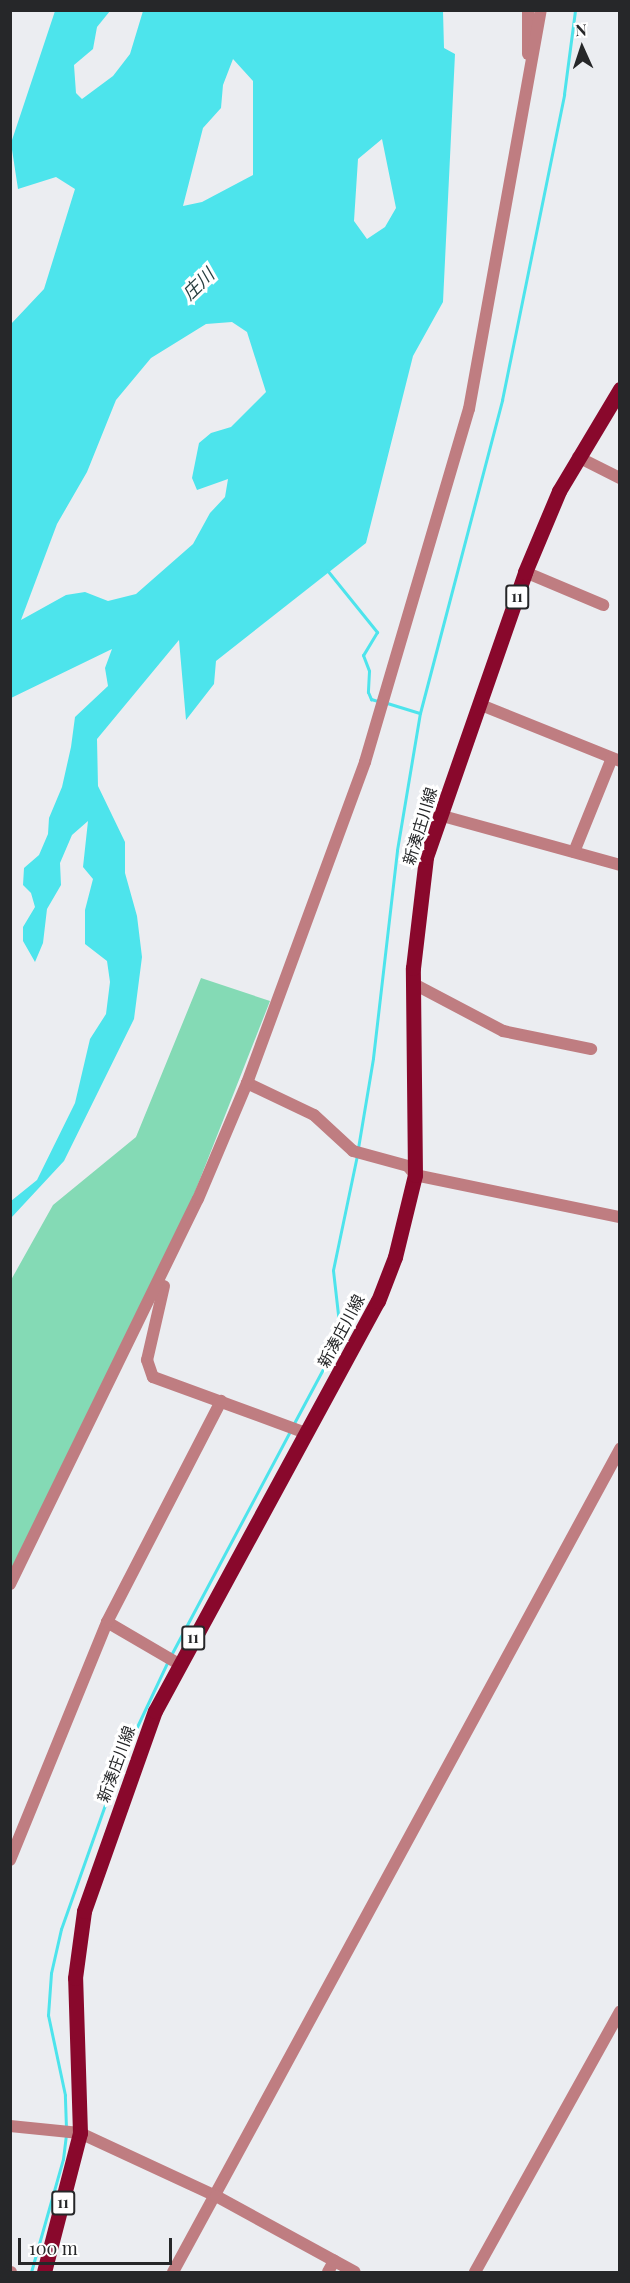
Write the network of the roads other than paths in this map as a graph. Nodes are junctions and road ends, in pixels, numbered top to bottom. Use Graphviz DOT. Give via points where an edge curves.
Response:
graph roads {
  1 [pos="528,10"];
  2 [pos="541,10"];
  3 [pos="529,68"];
  4 [pos="620,389"];
  5 [pos="578,457"];
  6 [pos="620,478"];
  7 [pos="525,572"];
  8 [pos="603,605"];
  9 [pos="481,705"];
  10 [pos="616,760"];
  11 [pos="440,815"];
  12 [pos="574,852"];
  13 [pos="620,865"];
  14 [pos="414,984"];
  15 [pos="591,1049"];
  16 [pos="247,1083"];
  17 [pos="415,1175"];
  18 [pos="620,1217"];
  19 [pos="168,1268"];
  20 [pos="221,1401"];
  21 [pos="306,1433"];
  22 [pos="620,1449"];
  23 [pos="10,1584"];
  24 [pos="107,1622"];
  25 [pos="179,1664"];
  26 [pos="10,1860"];
  27 [pos="620,2012"];
  28 [pos="10,2126"];
  29 [pos="80,2133"];
  30 [pos="216,2196"];
  31 [pos="334,2261"];
  32 [pos="44,2272"];
  33 [pos="173,2272"];
  34 [pos="328,2272"];
  35 [pos="356,2272"];
  36 [pos="475,2272"];
  1 -- 3 [label="street"];
  2 -- 3 [label="street"];
  3 -- 16 [label="street" via="527,103 469,409 365,762"];
  4 -- 5 [label="main road, 新湊庄川線 / 11"];
  5 -- 6 [label="street"];
  5 -- 7 [label="main road, 新湊庄川線 / 11" via="559,491"];
  7 -- 8 [label="street"];
  7 -- 9 [label="main road, 新湊庄川線 / 11"];
  9 -- 10 [label="street"];
  9 -- 11 [label="main road, 新湊庄川線 / 11"];
  10 -- 12 [label="street"];
  11 -- 12 [label="street"];
  11 -- 14 [label="main road, 新湊庄川線 / 11" via="426,857"];
  12 -- 13 [label="street"];
  14 -- 15 [label="street" via="503,1031"];
  14 -- 17 [label="main road, 新湊庄川線 / 11"];
  16 -- 17 [label="street" via="314,1114 357,1152 408,1166"];
  16 -- 19 [label="street"];
  17 -- 18 [label="street"];
  17 -- 21 [label="main road, 新湊庄川線 / 11" via="406,1218 378,1300"];
  19 -- 20 [label="street" via="147,1360 153,1377"];
  19 -- 23 [label="street"];
  20 -- 21 [label="street"];
  20 -- 24 [label="street"];
  21 -- 25 [label="main road, 新湊庄川線 / 11"];
  22 -- 30 [label="street"];
  24 -- 25 [label="street"];
  24 -- 26 [label="street"];
  25 -- 29 [label="main road, 新湊庄川線 / 11" via="135,1760 82,1919 75,1978"];
  27 -- 36 [label="street"];
  28 -- 29 [label="street"];
  29 -- 30 [label="street"];
  29 -- 32 [label="main road, 新湊庄川線 / 11"];
  30 -- 31 [label="street"];
  30 -- 33 [label="street"];
  31 -- 34 [label="street"];
  31 -- 35 [label="street"];
}
